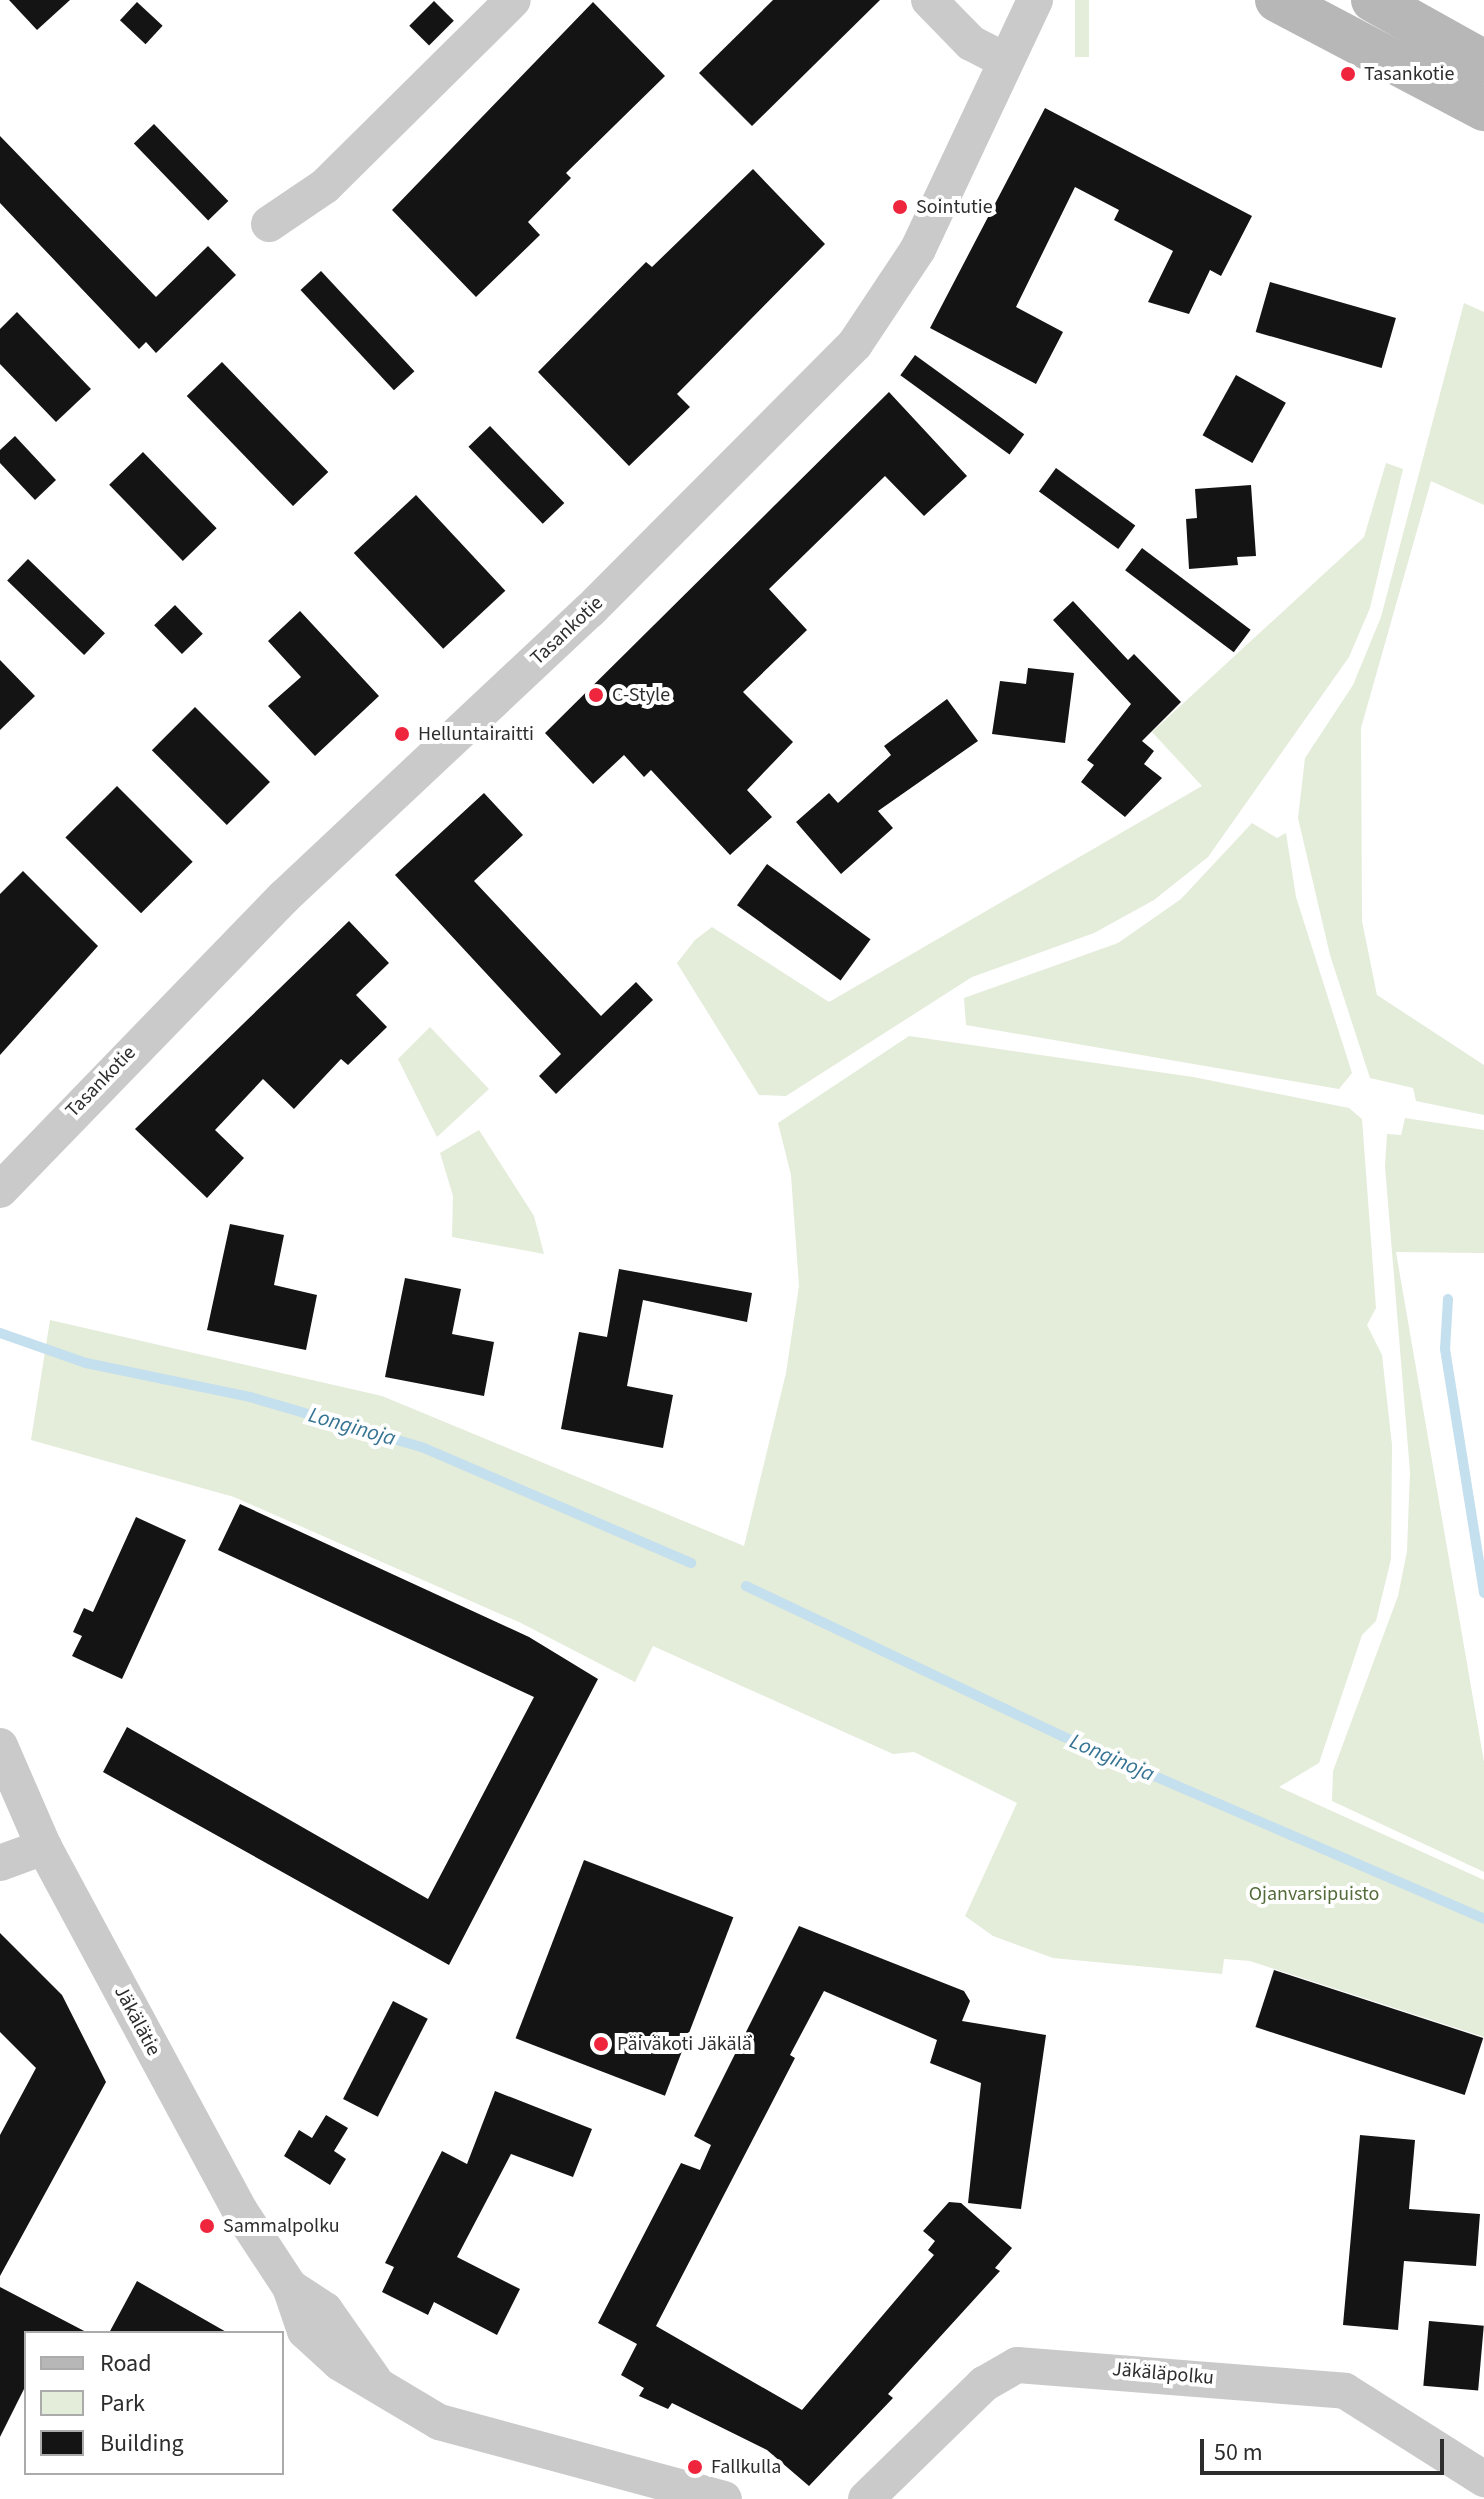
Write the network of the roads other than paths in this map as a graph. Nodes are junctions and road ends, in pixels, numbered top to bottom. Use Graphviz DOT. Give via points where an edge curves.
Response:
graph roads {
  1 [pos="513,0"];
  2 [pos="929,0"];
  3 [pos="1035,0"];
  4 [pos="1277,0"];
  5 [pos="1373,0"];
  6 [pos="1006,61"];
  7 [pos="1484,62"];
  8 [pos="1484,109"];
  9 [pos="269,224"];
  10 [pos="0,1190"];
  11 [pos="0,1746"];
  12 [pos="44,1847"];
  13 [pos="0,1863"];
  14 [pos="1484,2479"];
  15 [pos="724,2499"];
  16 [pos="866,2499"];
  1 -- 9 [label="street" via="325,186"];
  2 -- 6 [label="street" via="971,43"];
  3 -- 6 [label="street, Tasankotie"];
  4 -- 8 [label="main road"];
  5 -- 7 [label="main road"];
  6 -- 10 [label="street, Tasankotie" via="918,249 855,344 589,611 284,897"];
  11 -- 12 [label="street, Jäkälätie"];
  12 -- 13 [label="street"];
  12 -- 15 [label="street, Jäkälätie" via="240,2211 290,2287 305,2331 340,2363 374,2380 406,2408 439,2422"];
  14 -- 16 [label="street, Jäkäläpolku" via="1345,2391 1017,2365 974,2393"];
}
